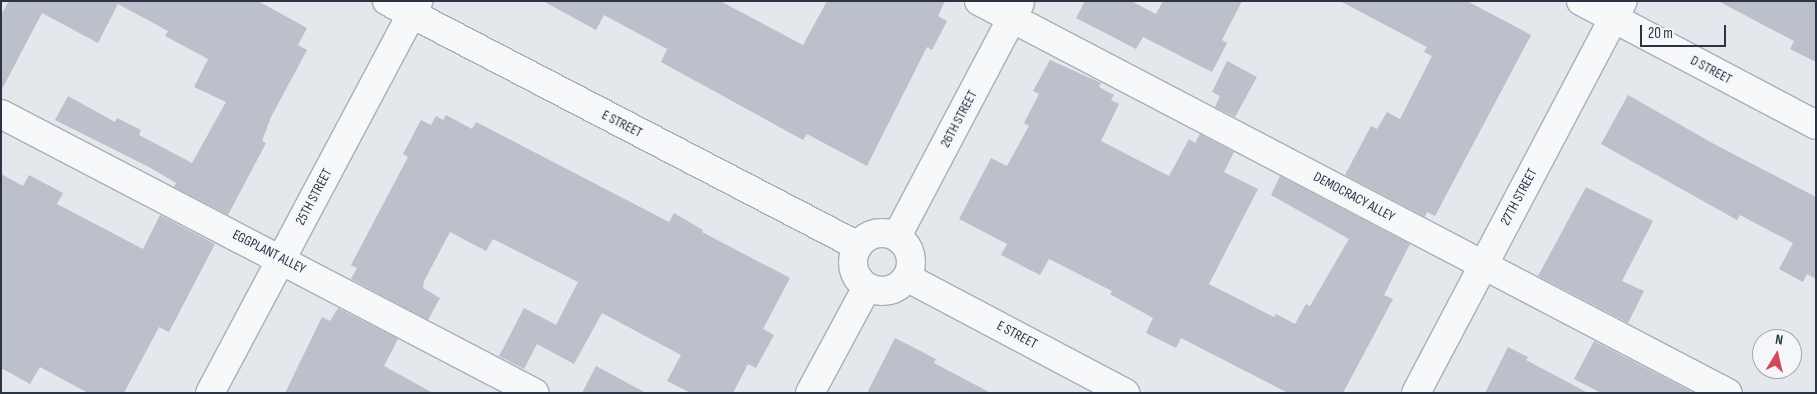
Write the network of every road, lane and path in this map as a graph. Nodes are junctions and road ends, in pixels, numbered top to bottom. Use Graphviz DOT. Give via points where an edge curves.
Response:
graph roads {
  1 [pos="979,1"];
  2 [pos="1580,1"];
  3 [pos="405,5"];
  4 [pos="1016,10"];
  5 [pos="1618,10"];
  6 [pos="1,114"];
  7 [pos="1816,125"];
  8 [pos="897,236"];
  9 [pos="858,246"];
  10 [pos="281,259"];
  11 [pos="1483,265"];
  12 [pos="908,278"];
  13 [pos="867,287"];
  14 [pos="210,393"];
  15 [pos="535,393"];
  16 [pos="810,393"];
  17 [pos="1125,393"];
  18 [pos="1416,393"];
  19 [pos="1728,393"];
  1 -- 4 [label="street, DEMOCRACY ALLEY"];
  2 -- 5 [label="street, D STREET"];
  3 -- 9 [label="street, E STREET"];
  3 -- 10 [label="street, 25TH STREET"];
  4 -- 8 [label="street, 26TH STREET"];
  4 -- 11 [label="street, DEMOCRACY ALLEY"];
  5 -- 7 [label="street, D STREET"];
  5 -- 11 [label="street, 27TH STREET"];
  6 -- 10 [label="street, EGGPLANT ALLEY"];
  8 -- 9 [label="street" via="875,234"];
  8 -- 12 [label="street" via="911,255"];
  9 -- 13 [label="street" via="854,268"];
  10 -- 14 [label="street, 25TH STREET"];
  10 -- 15 [label="street, EGGPLANT ALLEY"];
  11 -- 18 [label="street, 27TH STREET"];
  11 -- 19 [label="street, DEMOCRACY ALLEY"];
  12 -- 13 [label="street" via="889,291"];
  12 -- 17 [label="street, E STREET"];
  13 -- 16 [label="street"];
}
